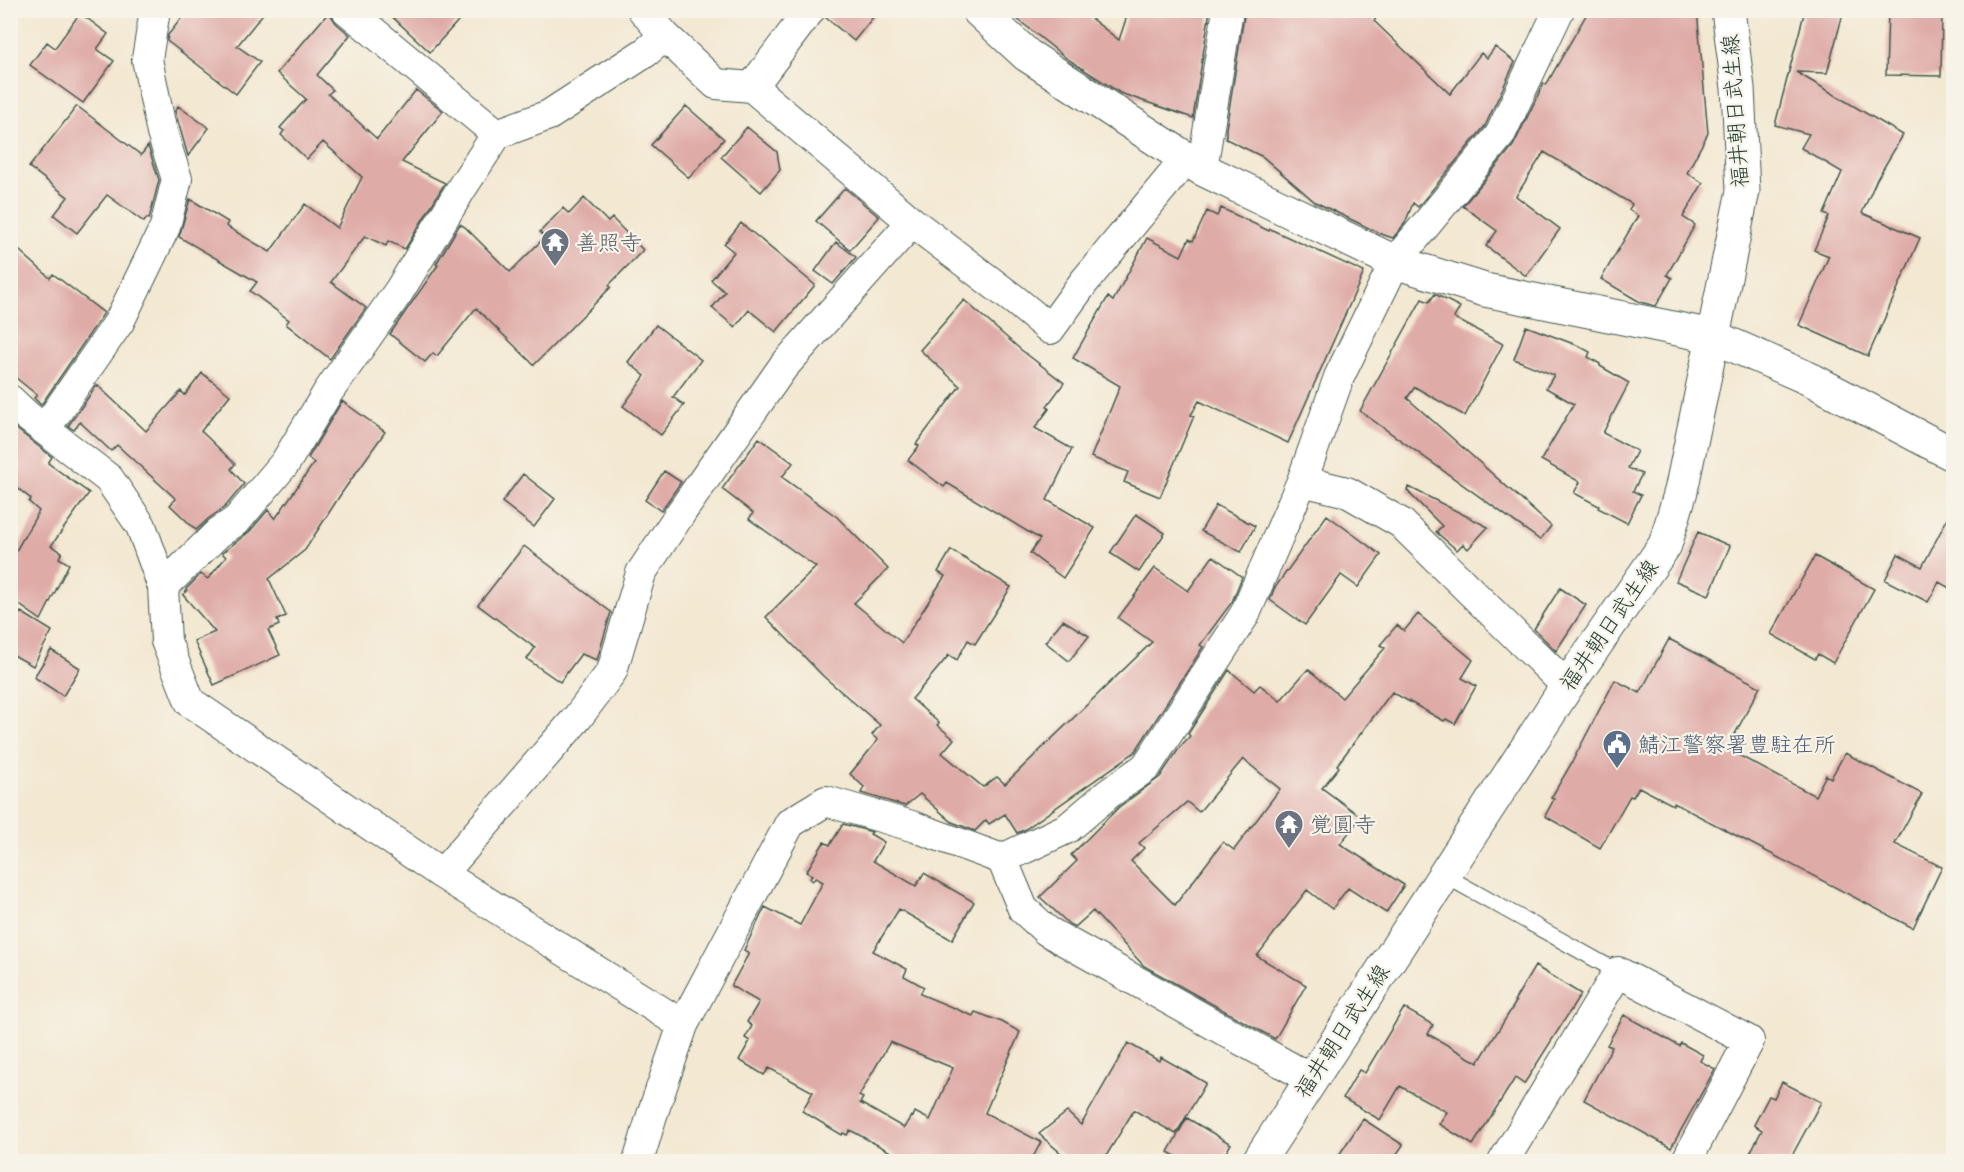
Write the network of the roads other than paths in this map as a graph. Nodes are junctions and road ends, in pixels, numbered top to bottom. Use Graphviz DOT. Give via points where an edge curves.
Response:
graph roads {
  1 [pos="155,10"];
  2 [pos="347,10"];
  3 [pos="643,10"];
  4 [pos="810,10"];
  5 [pos="978,10"];
  6 [pos="1228,10"];
  7 [pos="1559,10"];
  8 [pos="1728,10"];
  9 [pos="665,36"];
  10 [pos="752,87"];
  11 [pos="497,134"];
  12 [pos="1194,164"];
  13 [pos="912,222"];
  14 [pos="1395,262"];
  15 [pos="1712,336"];
  16 [pos="10,400"];
  17 [pos="45,429"];
  18 [pos="1953,455"];
  19 [pos="1302,481"];
  20 [pos="163,587"];
  21 [pos="1567,686"];
  22 [pos="1002,859"];
  23 [pos="442,874"];
  24 [pos="1444,876"];
  25 [pos="1618,972"];
  26 [pos="683,1025"];
  27 [pos="1311,1079"];
  28 [pos="638,1161"];
  29 [pos="1258,1161"];
  30 [pos="1503,1161"];
  31 [pos="1686,1161"];
  1 -- 17 [label="street" via="147,59 162,133 177,179 165,227 119,322"];
  2 -- 11 [label="street"];
  3 -- 9 [label="street"];
  4 -- 10 [label="street"];
  5 -- 12 [label="main road" via="1027,55"];
  6 -- 12 [label="street"];
  7 -- 14 [label="street" via="1500,135"];
  8 -- 15 [label="main road, 福井朝日武生線" via="1738,88 1743,191"];
  9 -- 10 [label="street" via="716,84"];
  9 -- 11 [label="street" via="549,115"];
  10 -- 13 [label="street"];
  11 -- 20 [label="street" via="285,463 237,520 218,533"];
  12 -- 13 [label="street" via="1084,282 1050,329"];
  12 -- 14 [label="main road"];
  13 -- 23 [label="street" via="783,367 641,573 612,671 579,717"];
  14 -- 15 [label="main road" via="1485,290"];
  14 -- 19 [label="street" via="1339,377"];
  15 -- 18 [label="main road" via="1812,380"];
  15 -- 21 [label="main road, 福井朝日武生線" via="1681,491 1665,545"];
  16 -- 17 [label="street"];
  17 -- 20 [label="street" via="109,479 141,526"];
  19 -- 21 [label="street" via="1347,492 1401,523"];
  19 -- 22 [label="street" via="1245,614 1146,767 1068,828"];
  20 -- 23 [label="street" via="166,641 190,702"];
  21 -- 24 [label="main road, 福井朝日武生線"];
  22 -- 26 [label="street" via="915,827 826,801 789,823"];
  22 -- 27 [label="street" via="1023,909 1047,932"];
  23 -- 26 [label="street"];
  24 -- 25 [label="lane"];
  24 -- 27 [label="main road, 福井朝日武生線"];
  25 -- 30 [label="street"];
  25 -- 31 [label="street" via="1749,1041"];
  26 -- 28 [label="street"];
  27 -- 29 [label="main road, 福井朝日武生線"];
}
